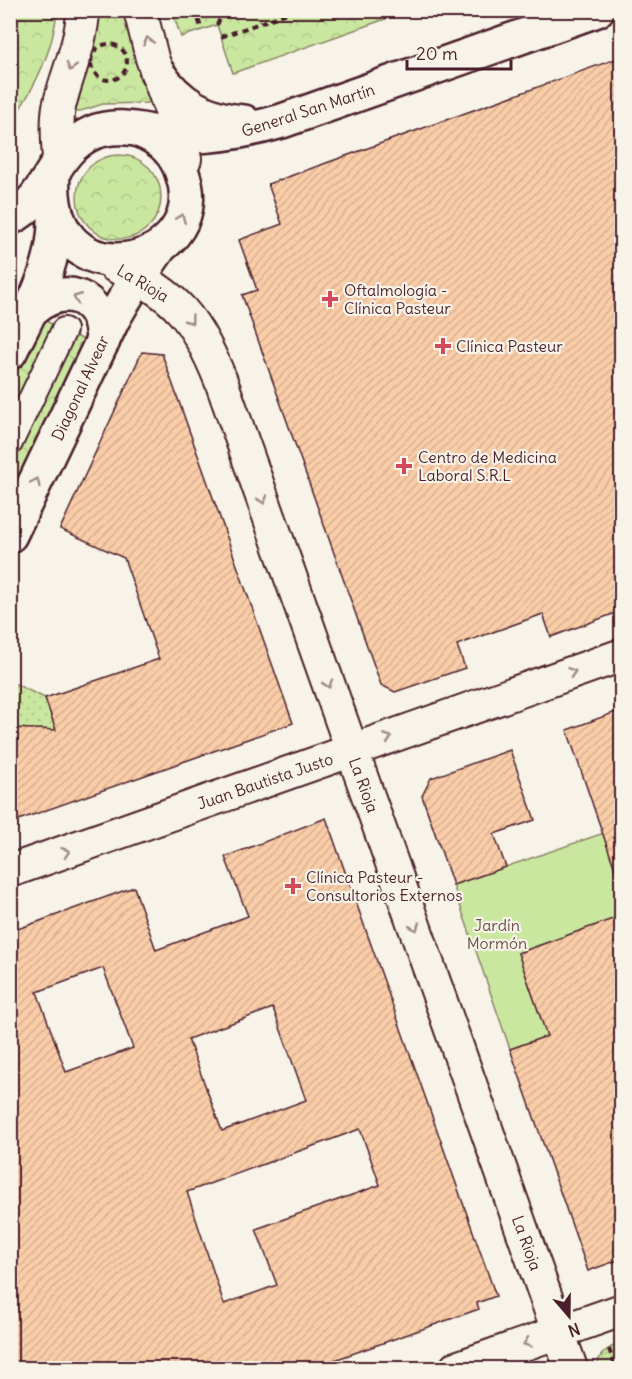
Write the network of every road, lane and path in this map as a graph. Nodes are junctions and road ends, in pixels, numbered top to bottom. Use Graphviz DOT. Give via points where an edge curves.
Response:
graph roads {
  1 [pos="84,10"];
  2 [pos="140,10"];
  3 [pos="195,10"];
  4 [pos="224,10"];
  5 [pos="296,10"];
  6 [pos="597,10"];
  7 [pos="217,25"];
  8 [pos="202,30"];
  9 [pos="221,37"];
  10 [pos="157,72"];
  11 [pos="282,121"];
  12 [pos="133,129"];
  13 [pos="180,136"];
  14 [pos="56,167"];
  15 [pos="185,182"];
  16 [pos="55,213"];
  17 [pos="10,218"];
  18 [pos="160,247"];
  19 [pos="90,254"];
  20 [pos="139,277"];
  21 [pos="29,312"];
  22 [pos="64,330"];
  23 [pos="103,341"];
  24 [pos="10,352"];
  25 [pos="10,442"];
  26 [pos="10,535"];
  27 [pos="621,655"];
  28 [pos="352,751"];
  29 [pos="10,871"];
  30 [pos="621,1310"];
  31 [pos="558,1332"];
  32 [pos="608,1348"];
  33 [pos="456,1368"];
  34 [pos="571,1368"];
  35 [pos="616,1368"];
  1 -- 14 [label="street, one-way" via="59,108"];
  10 -- 2 [label="street, one-way"];
  3 -- 8 [label="path"];
  4 -- 7 [label="path"];
  5 -- 9 [label="path"];
  6 -- 11 [label="main road, General San Martín"];
  10 -- 11 [label="main road" via="180,99 212,118"];
  10 -- 13 [label="street"];
  11 -- 13 [label="main road, General San Martín" via="217,136"];
  12 -- 13 [label="main road, General San Martín"];
  12 -- 14 [label="main road, General San Martín" via="94,132 69,148"];
  12 -- 15 [label="main road, Diagonal Alvear" via="151,135 167,147"];
  13 -- 15 [label="street"];
  14 -- 16 [label="main road, Diagonal Alvear" via="52,194"];
  14 -- 17 [label="main road, General San Martín" via="33,202"];
  18 -- 15 [label="main road, Diagonal Alvear, one-way" via="182,218"];
  16 -- 19 [label="main road, Diagonal Alvear" via="68,238"];
  16 -- 21 [label="main road, Diagonal Alvear" via="50,266"];
  18 -- 19 [label="main road, Diagonal Alvear" via="126,261"];
  18 -- 20 [label="main road, Diagonal Alvear"];
  19 -- 20 [label="street, La Rioja"];
  20 -- 23 [label="main road, Diagonal Alvear"];
  20 -- 28 [label="street, La Rioja, one-way" via="177,304 210,355"];
  23 -- 21 [label="main road, one-way" via="103,329 94,309 76,296 57,295 38,303"];
  21 -- 24 [label="main road, Diagonal Alvear"];
  22 -- 25 [label="street"];
  26 -- 23 [label="main road, Diagonal Alvear, one-way"];
  28 -- 27 [label="street, Juan Bautista Justo, one-way"];
  29 -- 28 [label="street, Juan Bautista Justo, one-way"];
  28 -- 31 [label="street, La Rioja, one-way"];
  30 -- 31 [label="street"];
  31 -- 33 [label="street, one-way"];
  31 -- 34 [label="street, La Rioja"];
  32 -- 35 [label="path"];
}
